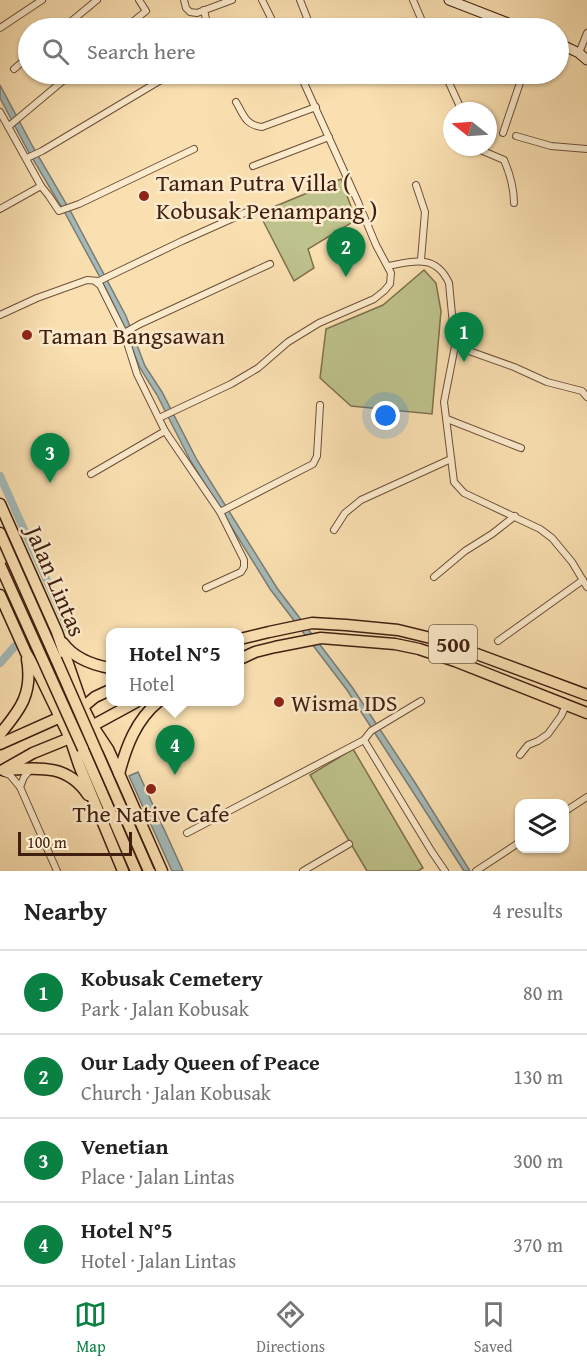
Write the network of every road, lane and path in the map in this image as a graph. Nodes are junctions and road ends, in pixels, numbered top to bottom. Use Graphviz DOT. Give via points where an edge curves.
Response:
graph roads {
  1 [pos="42,0"];
  2 [pos="97,0"];
  3 [pos="140,0"];
  4 [pos="184,0"];
  5 [pos="232,0"];
  6 [pos="262,0"];
  7 [pos="300,0"];
  8 [pos="413,0"];
  9 [pos="449,0"];
  10 [pos="204,10"];
  11 [pos="75,18"];
  12 [pos="137,18"];
  13 [pos="206,18"];
  14 [pos="271,18"];
  15 [pos="307,18"];
  16 [pos="421,18"];
  17 [pos="495,18"];
  18 [pos="0,28"];
  19 [pos="587,33"];
  20 [pos="569,49"];
  21 [pos="579,53"];
  22 [pos="587,60"];
  23 [pos="18,66"];
  24 [pos="14,69"];
  25 [pos="59,84"];
  26 [pos="154,84"];
  27 [pos="305,84"];
  28 [pos="450,84"];
  29 [pos="520,84"];
  30 [pos="236,102"];
  31 [pos="458,102"];
  32 [pos="316,107"];
  33 [pos="0,112"];
  34 [pos="10,125"];
  35 [pos="503,133"];
  36 [pos="516,136"];
  37 [pos="329,137"];
  38 [pos="194,149"];
  39 [pos="587,149"];
  40 [pos="495,156"];
  41 [pos="27,158"];
  42 [pos="253,166"];
  43 [pos="416,185"];
  44 [pos="41,186"];
  45 [pos="514,203"];
  46 [pos="0,209"];
  47 [pos="249,211"];
  48 [pos="421,260"];
  49 [pos="270,264"];
  50 [pos="388,266"];
  51 [pos="97,281"];
  52 [pos="0,315"];
  53 [pos="124,333"];
  54 [pos="456,346"];
  55 [pos="587,397"];
  56 [pos="320,405"];
  57 [pos="162,417"];
  58 [pos="447,419"];
  59 [pos="165,431"];
  60 [pos="521,448"];
  61 [pos="451,459"];
  62 [pos="91,474"];
  63 [pos="0,504"];
  64 [pos="223,510"];
  65 [pos="515,516"];
  66 [pos="334,530"];
  67 [pos="0,533"];
  68 [pos="0,565"];
  69 [pos="434,577"];
  70 [pos="585,584"];
  71 [pos="206,588"];
  72 [pos="0,596"];
  73 [pos="57,632"];
  74 [pos="244,638"];
  75 [pos="498,641"];
  76 [pos="26,653"];
  77 [pos="244,657"];
  78 [pos="69,666"];
  79 [pos="106,667"];
  80 [pos="41,678"];
  81 [pos="106,692"];
  82 [pos="587,695"];
  83 [pos="421,700"];
  84 [pos="566,705"];
  85 [pos="128,706"];
  86 [pos="154,706"];
  87 [pos="81,710"];
  88 [pos="587,713"];
  89 [pos="64,719"];
  90 [pos="92,725"];
  91 [pos="0,734"];
  92 [pos="70,738"];
  93 [pos="364,740"];
  94 [pos="0,744"];
  95 [pos="520,755"];
  96 [pos="113,760"];
  97 [pos="79,765"];
  98 [pos="42,767"];
  99 [pos="1,772"];
  100 [pos="119,774"];
  101 [pos="21,787"];
  102 [pos="587,797"];
  103 [pos="569,809"];
  104 [pos="99,813"];
  105 [pos="187,832"];
  106 [pos="349,844"];
  107 [pos="515,845"];
  108 [pos="314,868"];
  109 [pos="57,871"];
  110 [pos="123,871"];
  111 [pos="136,871"];
  112 [pos="149,871"];
  113 [pos="162,871"];
  114 [pos="303,871"];
  115 [pos="445,871"];
  116 [pos="476,871"];
  1 -- 18 [label="street"];
  2 -- 11 [label="street"];
  3 -- 12 [label="street" via="146,11"];
  4 -- 10 [label="street" via="190,12"];
  5 -- 10 [label="street"];
  6 -- 14 [label="street"];
  7 -- 15 [label="street"];
  8 -- 16 [label="street"];
  9 -- 17 [label="main road"];
  10 -- 13 [label="street"];
  19 -- 21 [label="street"];
  20 -- 21 [label="main road"];
  21 -- 22 [label="main road"];
  23 -- 24 [label="street"];
  25 -- 34 [label="street"];
  26 -- 41 [label="street"];
  27 -- 32 [label="street"];
  28 -- 31 [label="street"];
  29 -- 35 [label="street"];
  30 -- 32 [label="street" via="248,122 262,127"];
  32 -- 37 [label="street"];
  33 -- 34 [label="street"];
  34 -- 41 [label="street"];
  36 -- 39 [label="street" via="552,146"];
  37 -- 42 [label="street"];
  37 -- 50 [label="street"];
  38 -- 44 [label="street" via="59,211"];
  40 -- 45 [label="street" via="504,160 514,185"];
  41 -- 44 [label="street"];
  43 -- 48 [label="street" via="426,212"];
  44 -- 46 [label="street"];
  47 -- 51 [label="street"];
  48 -- 50 [label="street"];
  48 -- 54 [label="street" via="445,274 449,283"];
  49 -- 53 [label="street"];
  50 -- 57 [label="street" via="390,284 374,299 319,323 288,342 258,368"];
  51 -- 52 [label="street" via="87,280"];
  51 -- 53 [label="street"];
  53 -- 57 [label="street" via="137,374"];
  54 -- 55 [label="street" via="547,382 582,391"];
  54 -- 58 [label="street" via="444,402"];
  56 -- 64 [label="street" via="316,460"];
  57 -- 59 [label="street"];
  58 -- 60 [label="street"];
  58 -- 61 [label="street"];
  59 -- 62 [label="street"];
  59 -- 64 [label="street"];
  61 -- 65 [label="street" via="454,482 464,494"];
  61 -- 66 [label="street" via="361,500 345,513"];
  63 -- 73 [label="main road, Jalan Lintas"];
  64 -- 71 [label="street" via="244,567"];
  65 -- 69 [label="street"];
  65 -- 70 [label="street" via="552,538"];
  67 -- 87 [label="main road, Jalan Lintas, bridge"];
  68 -- 89 [label="main road, Jalan Lintas, bridge"];
  70 -- 75 [label="street"];
  72 -- 76 [label="main road, Jalan Lintas"];
  73 -- 78 [label="main road, Jalan Lintas"];
  73 -- 79 [label="main road" via="74,655"];
  74 -- 82 [label="main road, 500" via="312,624 408,632"];
  76 -- 80 [label="main road, Jalan Lintas"];
  76 -- 91 [label="main road" via="30,674 25,696"];
  77 -- 84 [label="main road, 500" via="321,638 395,644 464,665"];
  78 -- 80 [label="main road" via="72,679 66,692 55,690"];
  78 -- 87 [label="main road, Jalan Lintas"];
  80 -- 89 [label="main road, Jalan Lintas"];
  81 -- 87 [label="main road"];
  83 -- 93 [label="street" via="371,730"];
  84 -- 88 [label="main road, 500"];
  84 -- 95 [label="street" via="548,734 528,745"];
  85 -- 90 [label="main road"];
  86 -- 100 [label="main road" via="130,738"];
  87 -- 89 [label="main road"];
  87 -- 90 [label="main road, Jalan Lintas"];
  87 -- 112 [label="main road, Jalan Lintas, bridge"];
  89 -- 92 [label="main road, Jalan Lintas"];
  89 -- 94 [label="main road"];
  89 -- 111 [label="main road, bridge" via="82,749"];
  90 -- 92 [label="main road"];
  90 -- 96 [label="main road, Jalan Lintas"];
  92 -- 97 [label="main road, Jalan Lintas"];
  92 -- 99 [label="main road"];
  93 -- 105 [label="street"];
  93 -- 115 [label="street"];
  96 -- 97 [label="main road" via="98,743 88,741 80,751"];
  96 -- 100 [label="main road, Jalan Lintas"];
  97 -- 104 [label="main road, Jalan Lintas"];
  98 -- 99 [label="main road"];
  98 -- 101 [label="street" via="28,772"];
  98 -- 104 [label="main road" via="72,778"];
  99 -- 101 [label="street"];
  100 -- 113 [label="main road, Jalan Lintas"];
  101 -- 109 [label="street"];
  102 -- 103 [label="street"];
  104 -- 110 [label="main road, Jalan Lintas"];
  106 -- 108 [label="street"];
  107 -- 116 [label="street"];
  108 -- 114 [label="street"];
}
